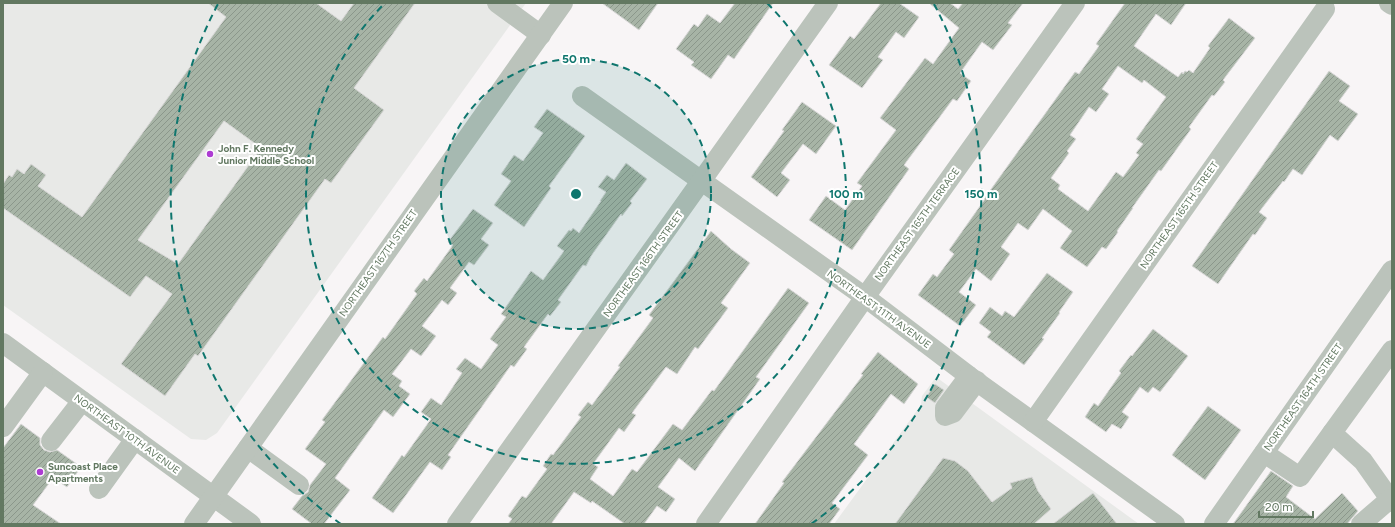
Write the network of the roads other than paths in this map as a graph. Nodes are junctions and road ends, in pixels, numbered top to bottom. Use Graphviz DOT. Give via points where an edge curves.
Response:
graph roads {
  1 [pos="497,3"];
  2 [pos="563,3"];
  3 [pos="828,3"];
  4 [pos="1074,3"];
  5 [pos="1389,3"];
  6 [pos="1392,5"];
  7 [pos="1325,9"];
  8 [pos="541,34"];
  9 [pos="582,96"];
  10 [pos="702,181"];
  11 [pos="1388,283"];
  12 [pos="865,297"];
  13 [pos="4,345"];
  14 [pos="1392,350"];
  15 [pos="43,372"];
  16 [pos="82,401"];
  17 [pos="1033,422"];
  18 [pos="3,427"];
  19 [pos="1332,433"];
  20 [pos="135,440"];
  21 [pos="51,441"];
  22 [pos="248,448"];
  23 [pos="1264,453"];
  24 [pos="299,485"];
  25 [pos="99,489"];
  26 [pos="213,497"];
  27 [pos="1391,500"];
  28 [pos="194,524"];
  29 [pos="251,524"];
  30 [pos="457,524"];
  31 [pos="706,524"];
  32 [pos="1175,524"];
  33 [pos="1214,524"];
  34 [pos="1361,524"];
  1 -- 8 [label="street"];
  2 -- 8 [label="street, NORTHEAST 167TH STREET"];
  3 -- 10 [label="street, NORTHEAST 166TH STREET"];
  4 -- 12 [label="street, NORTHEAST 165TH TERRACE"];
  5 -- 6 [label="street"];
  7 -- 17 [label="street, NORTHEAST 165TH STREET"];
  8 -- 22 [label="street, NORTHEAST 167TH STREET"];
  9 -- 10 [label="street, NORTHEAST 11TH AVENUE"];
  10 -- 12 [label="street, NORTHEAST 11TH AVENUE"];
  10 -- 30 [label="street, NORTHEAST 166TH STREET"];
  11 -- 23 [label="street, NORTHEAST 164TH STREET"];
  12 -- 17 [label="street, NORTHEAST 11TH AVENUE"];
  12 -- 31 [label="street, NORTHEAST 165TH TERRACE"];
  13 -- 15 [label="street, NORTHEAST 10TH AVENUE"];
  14 -- 19 [label="street"];
  15 -- 16 [label="street, NORTHEAST 10TH AVENUE"];
  15 -- 18 [label="street"];
  16 -- 20 [label="street, NORTHEAST 10TH AVENUE"];
  16 -- 21 [label="street"];
  17 -- 32 [label="street, NORTHEAST 11TH AVENUE"];
  19 -- 23 [label="street" via="1300,477"];
  19 -- 27 [label="street" via="1364,461"];
  20 -- 25 [label="street"];
  20 -- 26 [label="street, NORTHEAST 10TH AVENUE"];
  22 -- 24 [label="street"];
  22 -- 26 [label="street, NORTHEAST 167TH STREET"];
  23 -- 33 [label="street, NORTHEAST 164TH STREET"];
  26 -- 28 [label="street, NORTHEAST 167TH STREET"];
  26 -- 29 [label="street, NORTHEAST 10TH AVENUE"];
  27 -- 34 [label="street"];
}
